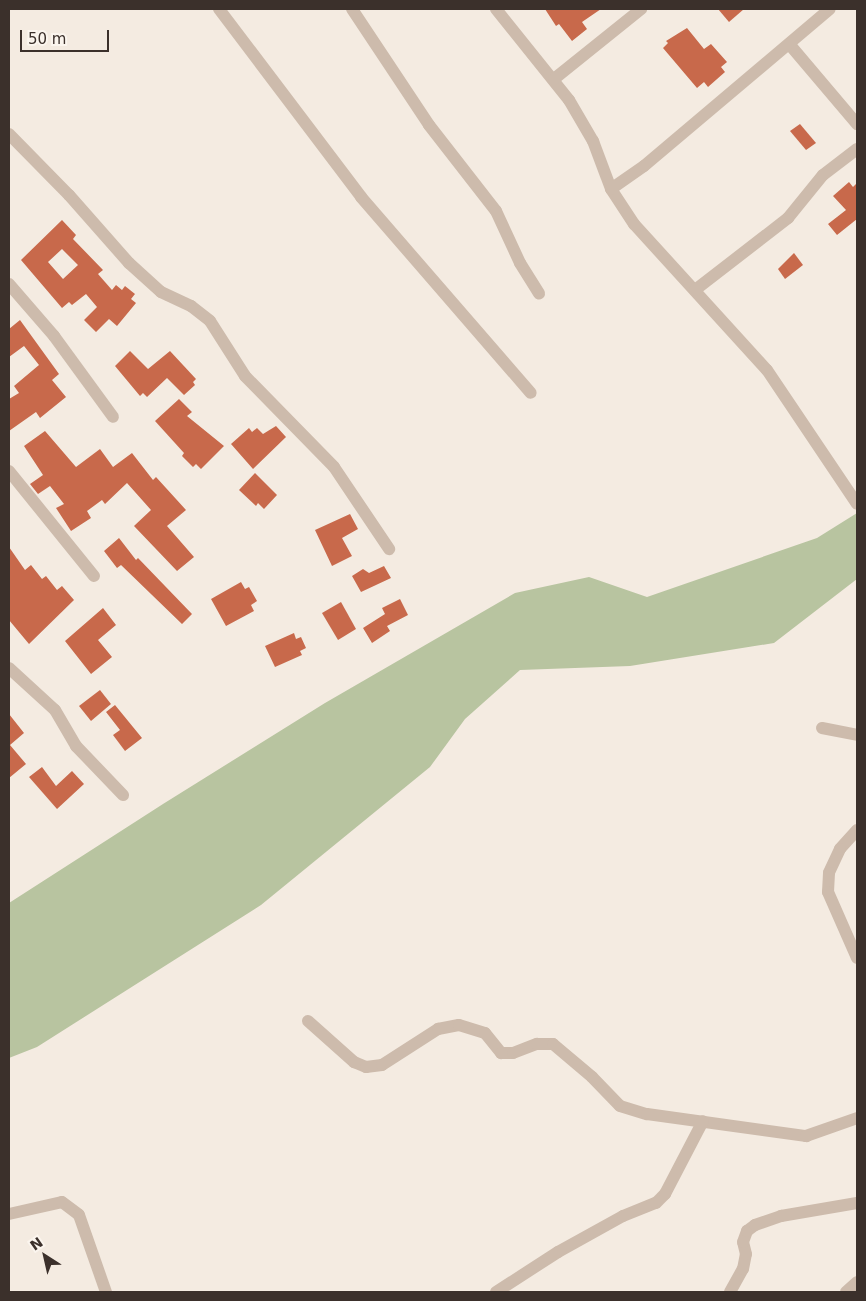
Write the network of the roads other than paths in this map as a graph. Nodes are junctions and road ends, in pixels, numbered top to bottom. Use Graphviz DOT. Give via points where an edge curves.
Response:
graph roads {
  1 [pos="219,9"];
  2 [pos="352,9"];
  3 [pos="496,9"];
  4 [pos="641,9"];
  5 [pos="831,9"];
  6 [pos="790,45"];
  7 [pos="554,79"];
  8 [pos="857,124"];
  9 [pos="10,137"];
  10 [pos="857,148"];
  11 [pos="611,190"];
  12 [pos="9,284"];
  13 [pos="695,290"];
  14 [pos="539,294"];
  15 [pos="531,393"];
  16 [pos="113,417"];
  17 [pos="9,471"];
  18 [pos="857,504"];
  19 [pos="389,549"];
  20 [pos="94,576"];
  21 [pos="9,668"];
  22 [pos="822,728"];
  23 [pos="857,735"];
  24 [pos="123,796"];
  25 [pos="857,830"];
  26 [pos="857,958"];
  27 [pos="308,1021"];
  28 [pos="857,1118"];
  29 [pos="703,1122"];
  30 [pos="857,1203"];
  31 [pos="9,1214"];
  32 [pos="857,1282"];
  33 [pos="106,1292"];
  34 [pos="496,1292"];
  35 [pos="730,1292"];
  36 [pos="846,1292"];
  1 -- 15 [label="street" via="361,197"];
  2 -- 14 [label="street" via="429,125 496,211 520,263"];
  3 -- 7 [label="street"];
  4 -- 7 [label="street"];
  5 -- 6 [label="street"];
  6 -- 8 [label="street"];
  6 -- 11 [label="street"];
  7 -- 11 [label="street" via="593,141"];
  9 -- 19 [label="street" via="129,263 161,292 191,306 210,321 245,376 334,467"];
  10 -- 13 [label="street" via="823,174 788,218"];
  11 -- 13 [label="street" via="634,224"];
  12 -- 16 [label="street" via="54,336"];
  13 -- 18 [label="street" via="767,370"];
  17 -- 20 [label="street"];
  21 -- 24 [label="street" via="55,710 76,746"];
  22 -- 23 [label="street"];
  25 -- 26 [label="street" via="840,849 829,873 828,892"];
  27 -- 29 [label="street" via="354,1062 366,1067 382,1065 438,1029 459,1024 485,1033 501,1052 513,1053 537,1044 553,1044 620,1106 647,1114"];
  28 -- 29 [label="street" via="806,1136"];
  29 -- 34 [label="street" via="665,1194 656,1203 624,1216 558,1252"];
  30 -- 35 [label="street" via="781,1216 755,1225 747,1231 743,1242 746,1254 743,1268"];
  31 -- 33 [label="street" via="62,1202 79,1214"];
  32 -- 36 [label="street"];
}
